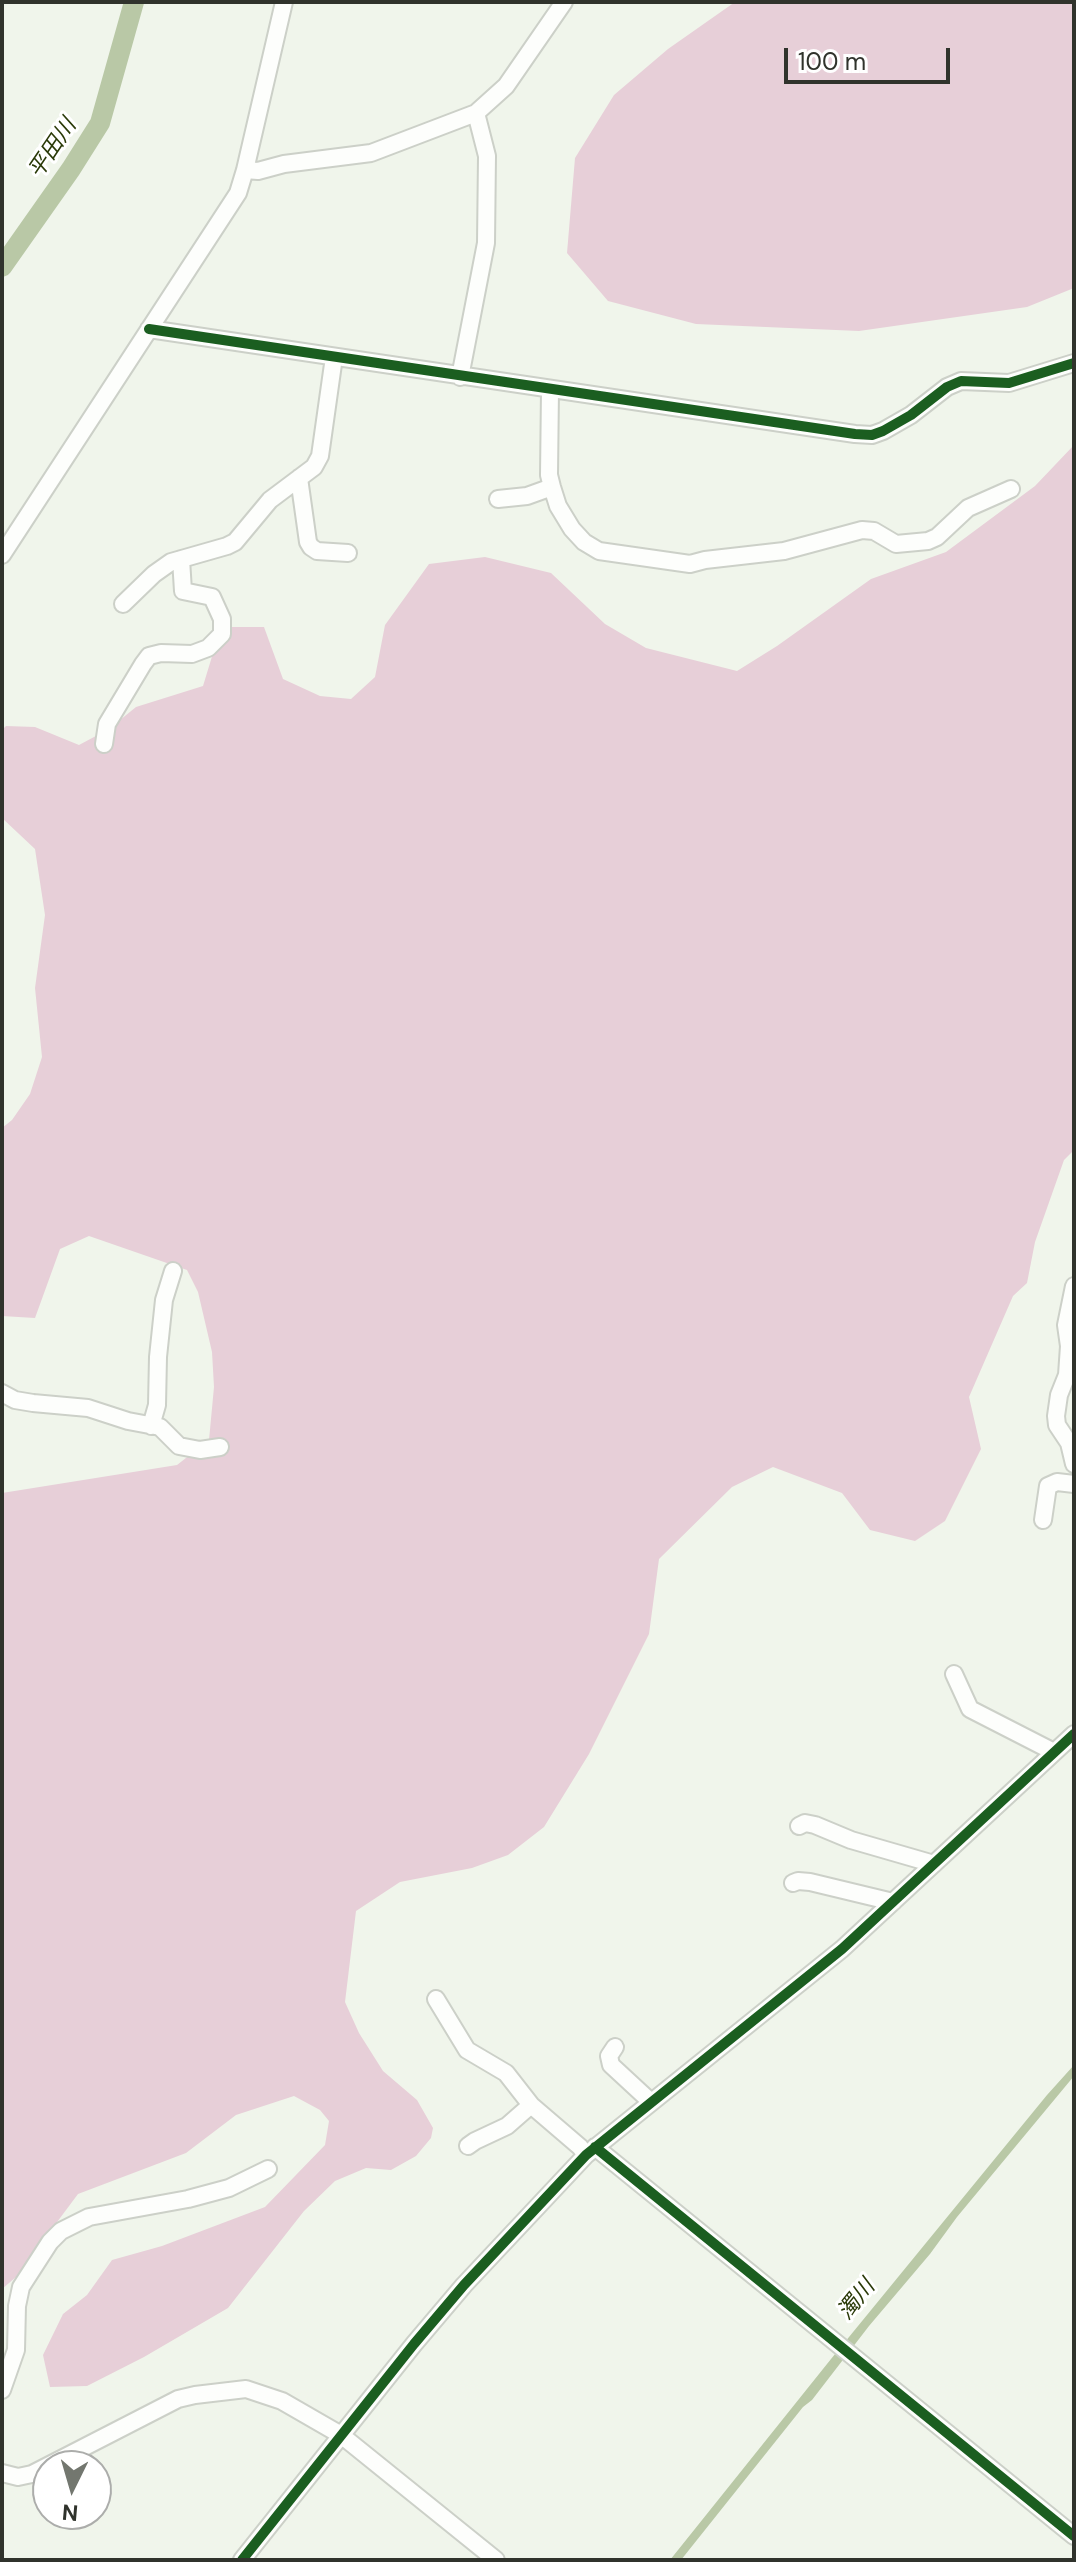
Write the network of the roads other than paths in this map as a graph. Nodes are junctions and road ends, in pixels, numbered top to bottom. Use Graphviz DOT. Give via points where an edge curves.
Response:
graph roads {
  1 [pos="284,2"];
  2 [pos="564,2"];
  3 [pos="476,113"];
  4 [pos="245,170"];
  5 [pos="149,329"];
  6 [pos="334,357"];
  7 [pos="1074,363"];
  8 [pos="460,377"];
  9 [pos="550,390"];
  10 [pos="299,478"];
  11 [pos="552,487"];
  12 [pos="1011,489"];
  13 [pos="498,499"];
  14 [pos="3,552"];
  15 [pos="348,553"];
  16 [pos="181,559"];
  17 [pos="123,604"];
  18 [pos="104,744"];
  19 [pos="173,1271"];
  20 [pos="1074,1286"];
  21 [pos="2,1393"];
  22 [pos="151,1426"];
  23 [pos="220,1447"];
  24 [pos="1074,1464"];
  25 [pos="1074,1484"];
  26 [pos="1043,1520"];
  27 [pos="954,1674"];
  28 [pos="1074,1734"];
  29 [pos="1054,1752"];
  30 [pos="799,1826"];
  31 [pos="934,1864"];
  32 [pos="793,1883"];
  33 [pos="893,1902"];
  34 [pos="436,1999"];
  35 [pos="615,2047"];
  36 [pos="651,2102"];
  37 [pos="531,2105"];
  38 [pos="468,2146"];
  39 [pos="590,2151"];
  40 [pos="268,2169"];
  41 [pos="2,2390"];
  42 [pos="341,2435"];
  43 [pos="2,2473"];
  44 [pos="1074,2536"];
  45 [pos="242,2560"];
  46 [pos="496,2560"];
  1 -- 4 [label="street"];
  2 -- 3 [label="street" via="506,86"];
  3 -- 4 [label="street" via="371,153"];
  3 -- 8 [label="street" via="487,156 486,243"];
  4 -- 5 [label="street" via="238,193"];
  5 -- 6 [label="street"];
  5 -- 14 [label="street"];
  6 -- 8 [label="street"];
  6 -- 10 [label="street" via="320,456"];
  7 -- 9 [label="street" via="1009,383 961,381 872,435"];
  8 -- 9 [label="street"];
  9 -- 11 [label="street"];
  10 -- 15 [label="street" via="311,547"];
  10 -- 16 [label="street" via="270,500 235,542"];
  11 -- 12 [label="street" via="572,529 592,548 690,564 784,551 862,530 896,544 928,541 968,508"];
  11 -- 13 [label="street"];
  16 -- 17 [label="street" via="154,574"];
  16 -- 18 [label="street" via="183,591 212,597 222,634 192,654 149,656 107,724"];
  19 -- 22 [label="street" via="164,1300"];
  20 -- 24 [label="street" via="1066,1325 1067,1375 1056,1416"];
  21 -- 22 [label="street" via="15,1400 88,1408"];
  22 -- 23 [label="street" via="160,1427 179,1446"];
  25 -- 26 [label="street" via="1048,1486"];
  27 -- 29 [label="street" via="970,1709"];
  28 -- 29 [label="street"];
  29 -- 31 [label="street"];
  30 -- 31 [label="street" via="815,1825"];
  31 -- 33 [label="street"];
  32 -- 33 [label="street" via="810,1882"];
  33 -- 36 [label="street"];
  34 -- 37 [label="street" via="467,2050 506,2073"];
  35 -- 36 [label="street" via="611,2065"];
  36 -- 39 [label="street"];
  37 -- 38 [label="street" via="498,2132"];
  37 -- 39 [label="street"];
  39 -- 42 [label="street" via="464,2285"];
  39 -- 44 [label="street"];
  40 -- 41 [label="street" via="229,2188 89,2217 61,2231 21,2287 16,2350"];
  42 -- 43 [label="street" via="265,2393 230,2390 178,2399 32,2474"];
  42 -- 45 [label="street"];
  42 -- 46 [label="street"];
}
